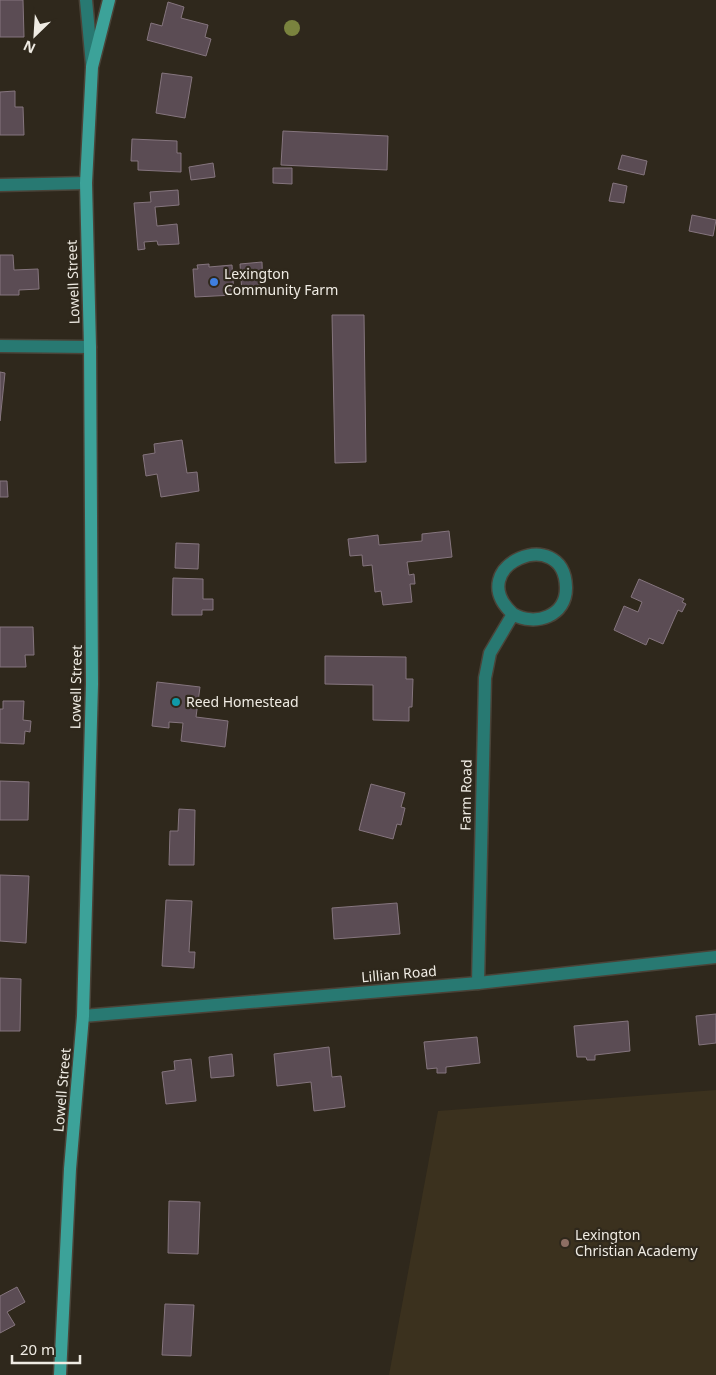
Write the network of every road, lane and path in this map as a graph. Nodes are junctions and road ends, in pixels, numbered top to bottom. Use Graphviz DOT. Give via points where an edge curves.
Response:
graph roads {
  1 [pos="86,0"];
  2 [pos="110,0"];
  3 [pos="92,67"];
  4 [pos="86,183"];
  5 [pos="0,185"];
  6 [pos="0,346"];
  7 [pos="90,347"];
  8 [pos="513,614"];
  9 [pos="716,957"];
  10 [pos="478,983"];
  11 [pos="83,1016"];
  12 [pos="60,1375"];
  1 -- 3 [label="street"];
  2 -- 3 [label="main road, Lowell Street"];
  3 -- 4 [label="main road, Lowell Street"];
  4 -- 5 [label="street"];
  4 -- 7 [label="main road, Lowell Street"];
  6 -- 7 [label="street"];
  7 -- 11 [label="main road, Lowell Street" via="92,684"];
  8 -- 8 [label="street" via="499,590 504,570 527,554 541,555 554,562 566,585 564,598 557,610 546,618 532,620"];
  8 -- 10 [label="street, Farm Road" via="490,653 483,695"];
  9 -- 10 [label="street, Lillian Road"];
  10 -- 11 [label="street, Lillian Road"];
  11 -- 12 [label="main road, Lowell Street" via="70,1169"];
}
